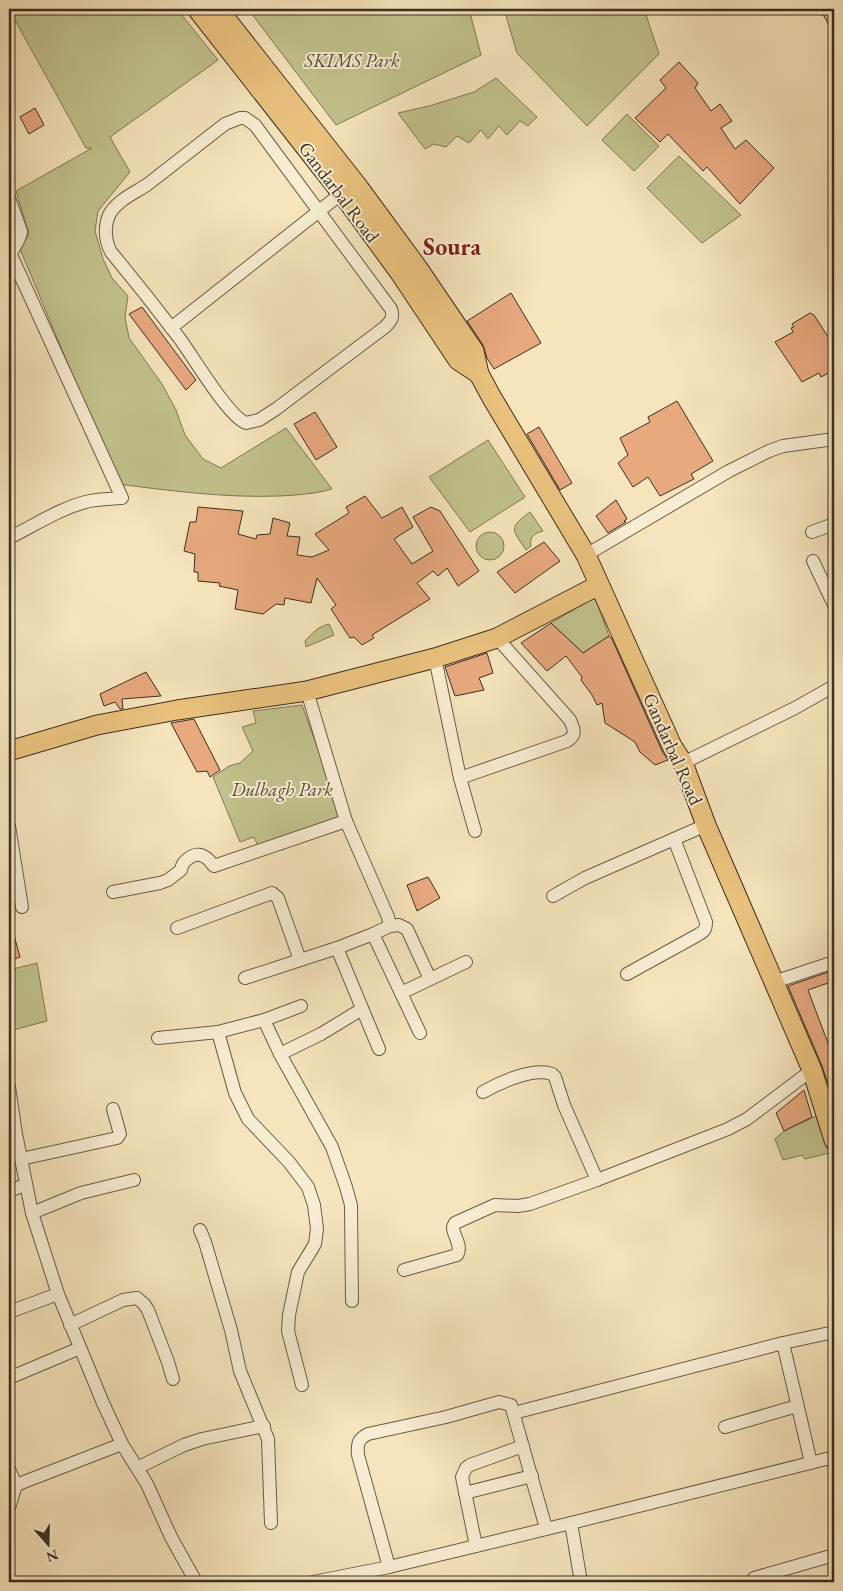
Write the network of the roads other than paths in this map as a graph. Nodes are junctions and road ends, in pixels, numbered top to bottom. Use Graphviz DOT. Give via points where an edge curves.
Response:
graph roads {
  1 [pos="197,9"];
  2 [pos="218,9"];
  3 [pos="348,188"];
  4 [pos="9,198"];
  5 [pos="319,212"];
  6 [pos="171,328"];
  7 [pos="834,439"];
  8 [pos="834,524"];
  9 [pos="812,532"];
  10 [pos="9,538"];
  11 [pos="586,555"];
  12 [pos="813,561"];
  13 [pos="599,585"];
  14 [pos="834,605"];
  15 [pos="497,638"];
  16 [pos="435,658"];
  17 [pos="834,686"];
  18 [pos="306,691"];
  19 [pos="9,751"];
  20 [pos="683,763"];
  21 [pos="460,778"];
  22 [pos="346,821"];
  23 [pos="706,825"];
  24 [pos="9,826"];
  25 [pos="475,831"];
  26 [pos="674,839"];
  27 [pos="113,892"];
  28 [pos="553,896"];
  29 [pos="22,907"];
  30 [pos="390,926"];
  31 [pos="177,928"];
  32 [pos="373,934"];
  33 [pos="337,948"];
  34 [pos="300,960"];
  35 [pos="466,962"];
  36 [pos="834,962"];
  37 [pos="627,974"];
  38 [pos="245,978"];
  39 [pos="430,979"];
  40 [pos="774,982"];
  41 [pos="401,994"];
  42 [pos="301,1006"];
  43 [pos="362,1009"];
  44 [pos="264,1020"];
  45 [pos="218,1032"];
  46 [pos="420,1033"];
  47 [pos="158,1038"];
  48 [pos="379,1050"];
  49 [pos="280,1054"];
  50 [pos="812,1070"];
  51 [pos="9,1087"];
  52 [pos="482,1092"];
  53 [pos="112,1109"];
  54 [pos="12,1136"];
  55 [pos="834,1140"];
  56 [pos="21,1159"];
  57 [pos="134,1180"];
  58 [pos="597,1180"];
  59 [pos="25,1185"];
  60 [pos="9,1190"];
  61 [pos="32,1213"];
  62 [pos="200,1230"];
  63 [pos="404,1270"];
  64 [pos="58,1294"];
  65 [pos="352,1301"];
  66 [pos="9,1312"];
  67 [pos="70,1325"];
  68 [pos="834,1332"];
  69 [pos="783,1343"];
  70 [pos="80,1348"];
  71 [pos="9,1378"];
  72 [pos="173,1379"];
  73 [pos="302,1385"];
  74 [pos="797,1406"];
  75 [pos="514,1413"];
  76 [pos="264,1426"];
  77 [pos="725,1427"];
  78 [pos="122,1444"];
  79 [pos="523,1446"];
  80 [pos="834,1457"];
  81 [pos="811,1463"];
  82 [pos="137,1468"];
  83 [pos="9,1469"];
  84 [pos="532,1476"];
  85 [pos="16,1485"];
  86 [pos="465,1493"];
  87 [pos="9,1508"];
  88 [pos="271,1522"];
  89 [pos="571,1523"];
  90 [pos="546,1528"];
  91 [pos="476,1546"];
  92 [pos="834,1556"];
  93 [pos="389,1567"];
  94 [pos="754,1578"];
  95 [pos="196,1582"];
  96 [pos="313,1582"];
  97 [pos="581,1582"];
  1 -- 3 [label="main road, Gandarbal Road"];
  2 -- 3 [label="main road, Gandarbal Road"];
  3 -- 5 [label="street"];
  3 -- 11 [label="main road, Gandarbal Road" via="400,274 458,360 479,374"];
  4 -- 10 [label="street" via="21,232 11,254 122,498 92,500"];
  5 -- 6 [label="street"];
  5 -- 6 [label="street" via="255,124 245,118 225,124 121,201 107,222 108,245"];
  5 -- 6 [label="street" via="390,308 392,318 385,328 276,409 246,423 236,418"];
  7 -- 11 [label="street" via="769,450"];
  8 -- 9 [label="street"];
  11 -- 13 [label="main road, Gandarbal Road"];
  12 -- 14 [label="street"];
  13 -- 15 [label="main road"];
  13 -- 20 [label="main road, Gandarbal Road" via="672,746"];
  15 -- 16 [label="main road"];
  15 -- 21 [label="street" via="570,720 575,733 567,741"];
  16 -- 18 [label="main road"];
  16 -- 21 [label="street"];
  17 -- 20 [label="street"];
  18 -- 19 [label="main road" via="97,725"];
  18 -- 22 [label="street"];
  20 -- 23 [label="main road, Gandarbal Road"];
  21 -- 25 [label="street"];
  22 -- 27 [label="street" via="214,866 206,857 193,856 168,880"];
  22 -- 30 [label="street"];
  23 -- 26 [label="street"];
  23 -- 40 [label="main road, Gandarbal Road"];
  24 -- 29 [label="street"];
  26 -- 28 [label="street" via="585,878"];
  26 -- 37 [label="street" via="706,928"];
  30 -- 32 [label="street"];
  30 -- 39 [label="street" via="407,929"];
  31 -- 34 [label="street" via="272,893 278,898"];
  32 -- 33 [label="street"];
  32 -- 41 [label="street"];
  33 -- 34 [label="street"];
  33 -- 43 [label="street"];
  34 -- 38 [label="street"];
  35 -- 39 [label="street"];
  36 -- 40 [label="street"];
  39 -- 41 [label="street"];
  40 -- 50 [label="main road, Gandarbal Road"];
  41 -- 46 [label="street"];
  42 -- 44 [label="street"];
  43 -- 48 [label="street"];
  43 -- 49 [label="street"];
  44 -- 45 [label="street"];
  44 -- 49 [label="street"];
  45 -- 47 [label="street"];
  45 -- 73 [label="street" via="235,1093 248,1119 289,1162 308,1187 314,1205 318,1229 315,1244 298,1272 289,1315 288,1331"];
  49 -- 65 [label="street" via="332,1147 351,1205"];
  50 -- 55 [label="main road, Gandarbal Road"];
  50 -- 58 [label="street" via="747,1119 728,1129"];
  51 -- 54 [label="street"];
  52 -- 58 [label="street" via="509,1079 540,1072 552,1074"];
  53 -- 56 [label="street" via="120,1134 117,1138"];
  54 -- 56 [label="street"];
  56 -- 59 [label="street"];
  57 -- 61 [label="street" via="82,1193"];
  58 -- 63 [label="street" via="530,1204 495,1205 452,1226 460,1247 458,1255"];
  59 -- 60 [label="street"];
  59 -- 61 [label="street"];
  61 -- 64 [label="street"];
  62 -- 76 [label="street" via="231,1330 240,1371"];
  64 -- 66 [label="street"];
  64 -- 67 [label="street"];
  67 -- 70 [label="street"];
  67 -- 72 [label="street" via="123,1300 137,1298 148,1310"];
  68 -- 69 [label="street"];
  69 -- 74 [label="street"];
  69 -- 75 [label="street"];
  70 -- 71 [label="street"];
  70 -- 78 [label="street"];
  74 -- 77 [label="street"];
  74 -- 81 [label="street"];
  75 -- 79 [label="street"];
  75 -- 93 [label="street" via="511,1405 499,1402 360,1438 358,1455"];
  76 -- 82 [label="street" via="202,1439"];
  76 -- 88 [label="street" via="268,1439"];
  78 -- 82 [label="street"];
  78 -- 85 [label="street"];
  79 -- 84 [label="street"];
  79 -- 86 [label="street" via="466,1468 462,1477"];
  80 -- 81 [label="street"];
  81 -- 89 [label="street"];
  82 -- 95 [label="street"];
  83 -- 85 [label="street"];
  84 -- 86 [label="street"];
  84 -- 90 [label="street"];
  85 -- 87 [label="street"];
  86 -- 91 [label="street"];
  89 -- 90 [label="street"];
  89 -- 97 [label="street"];
  90 -- 91 [label="street"];
  91 -- 93 [label="street"];
  92 -- 94 [label="street"];
  93 -- 96 [label="street"];
}
